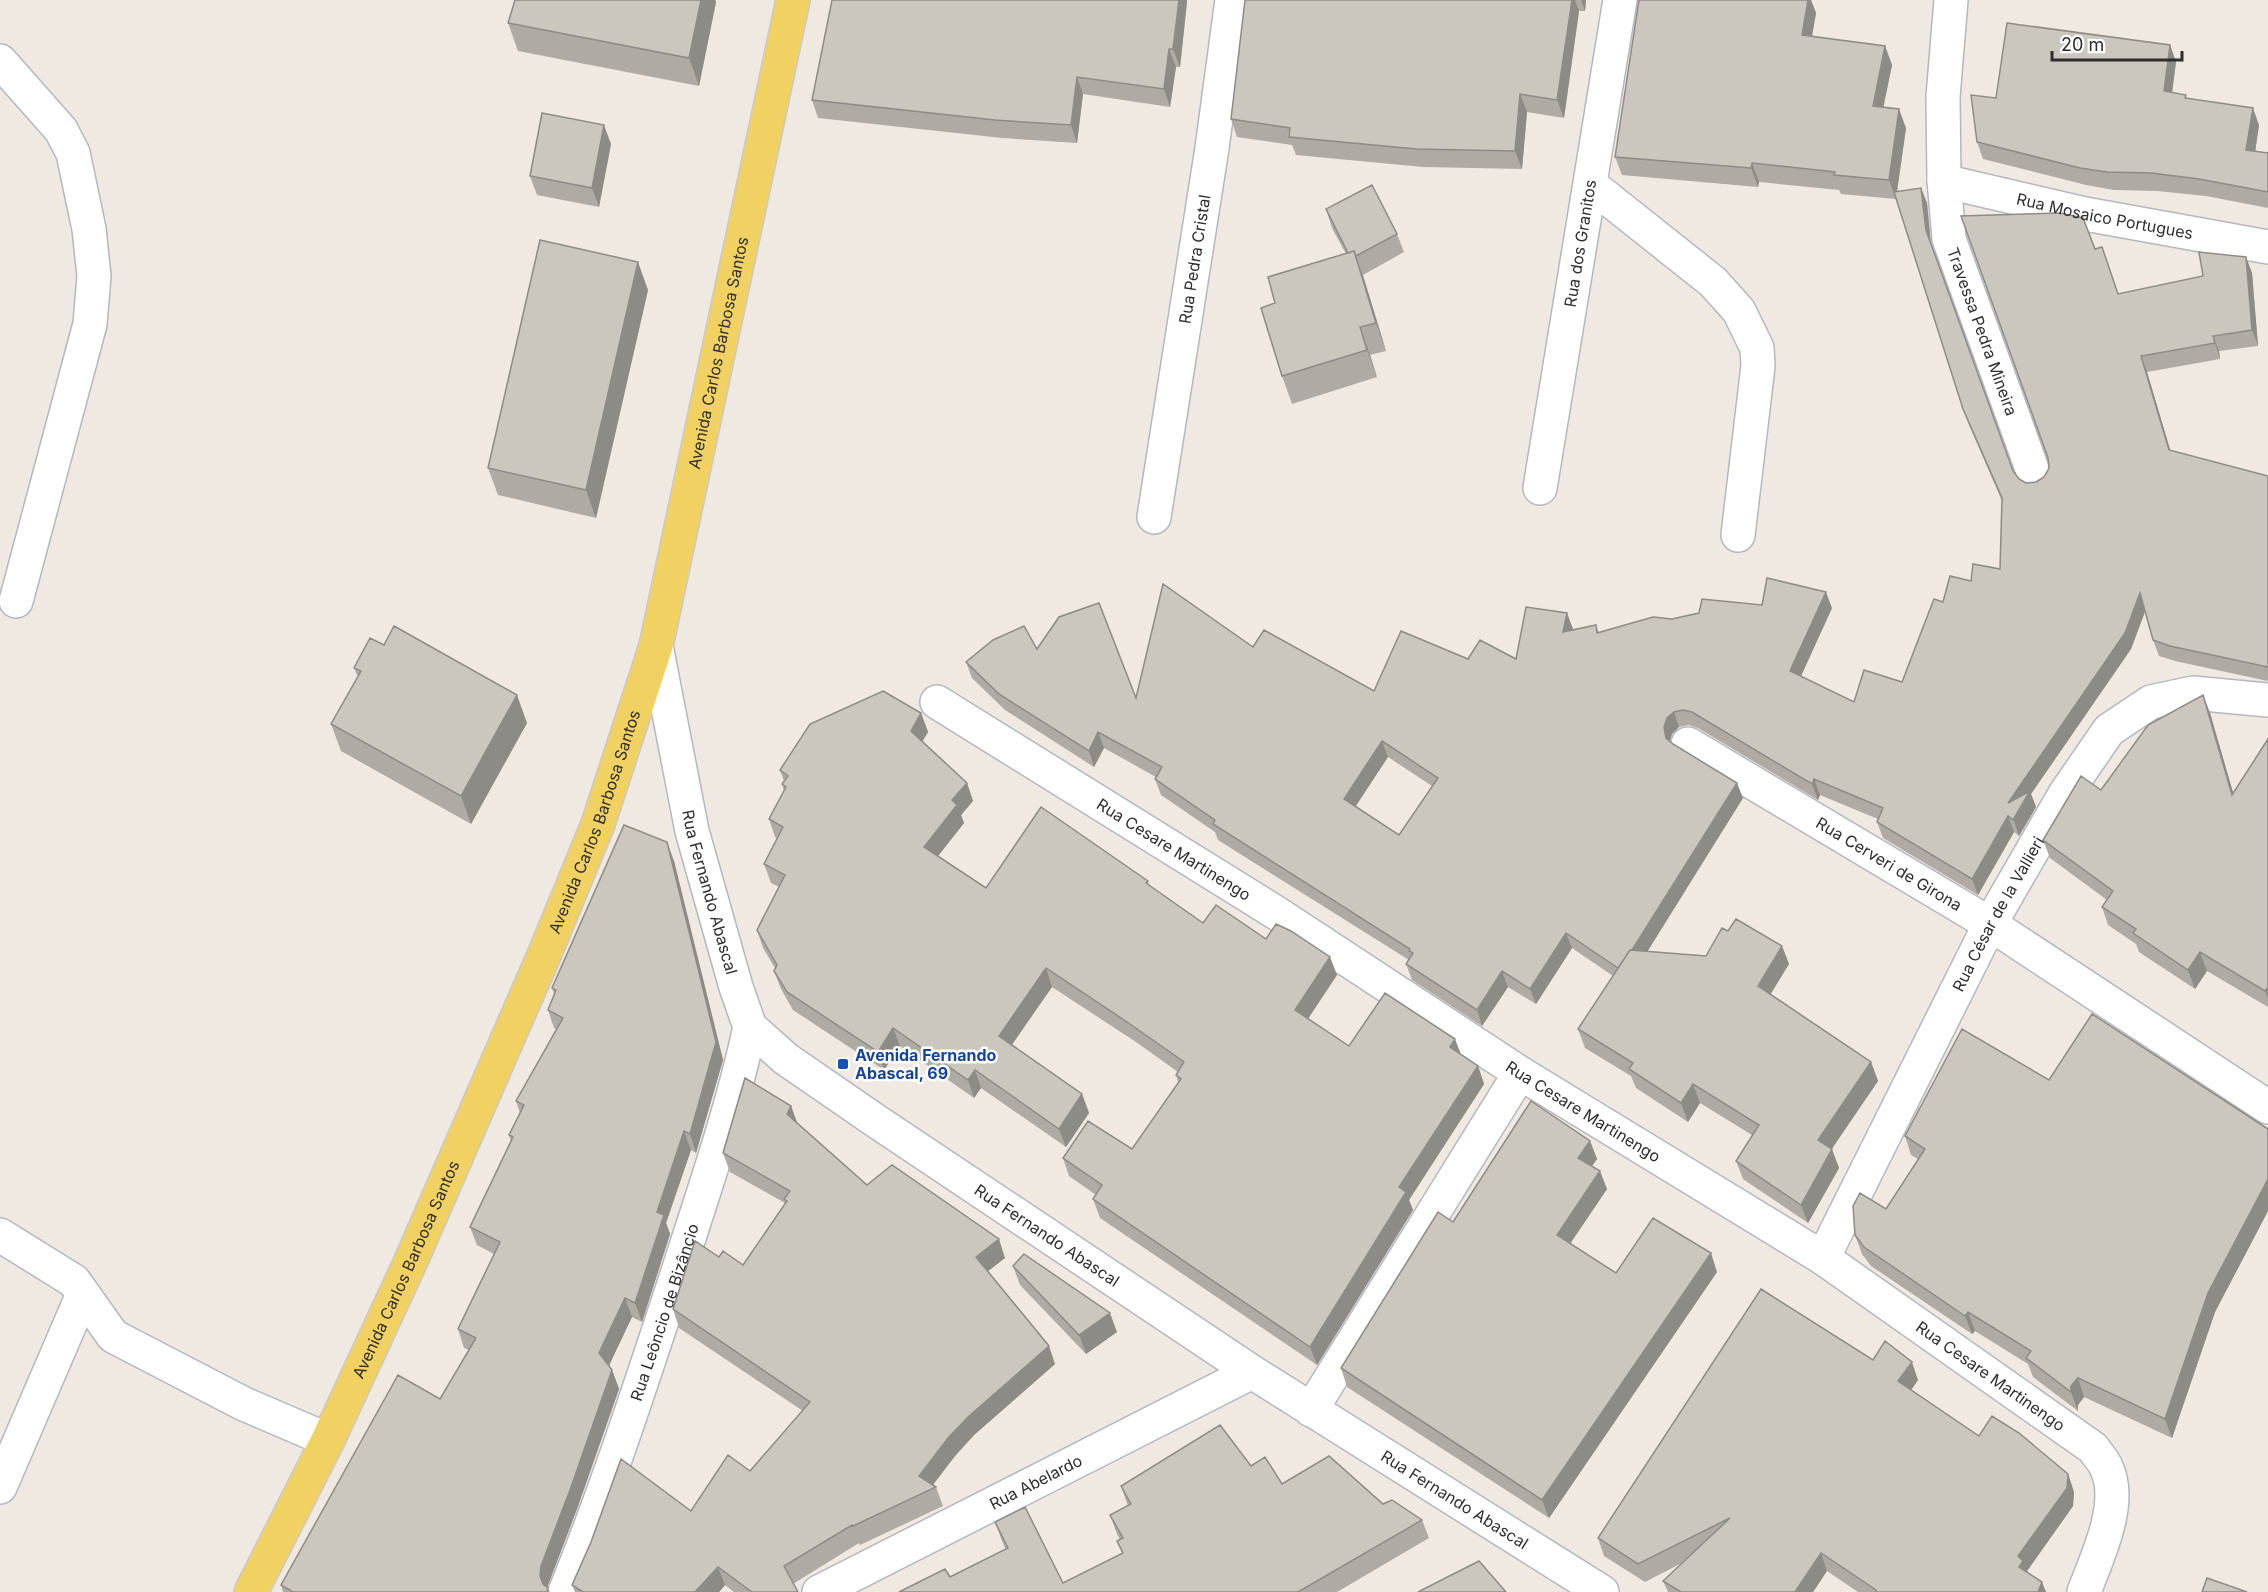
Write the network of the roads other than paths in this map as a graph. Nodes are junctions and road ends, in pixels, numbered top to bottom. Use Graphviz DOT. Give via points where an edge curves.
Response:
graph roads {
  1 [pos="793,0"];
  2 [pos="1232,0"];
  3 [pos="1620,0"];
  4 [pos="1952,0"];
  5 [pos="0,61"];
  6 [pos="1944,180"];
  7 [pos="1591,185"];
  8 [pos="2268,246"];
  9 [pos="2036,480"];
  10 [pos="1540,488"];
  11 [pos="1154,517"];
  12 [pos="1738,534"];
  13 [pos="16,601"];
  14 [pos="656,646"];
  15 [pos="2268,700"];
  16 [pos="937,702"];
  17 [pos="633,717"];
  18 [pos="675,741"];
  19 [pos="1688,744"];
  20 [pos="1990,924"];
  21 [pos="750,1027"];
  22 [pos="1520,1073"];
  23 [pos="2268,1107"];
  24 [pos="0,1235"];
  25 [pos="1823,1258"];
  26 [pos="83,1294"];
  27 [pos="1252,1372"];
  28 [pos="1311,1410"];
  29 [pos="328,1440"];
  30 [pos="0,1487"];
  31 [pos="251,1592"];
  32 [pos="565,1592"];
  33 [pos="819,1592"];
  34 [pos="1602,1592"];
  35 [pos="2084,1592"];
  1 -- 14 [label="main road, Avenida Carlos Barbosa Santos"];
  2 -- 11 [label="street, Rua Pedra Cristal"];
  3 -- 7 [label="street, Rua dos Granitos"];
  4 -- 6 [label="street, Travessa Pedra Mineira" via="1943,97"];
  5 -- 13 [label="street" via="61,130 73,153 94,276 90,324"];
  6 -- 8 [label="street, Rua Mosaico Portugues" via="2085,214"];
  6 -- 9 [label="street, Travessa Pedra Mineira" via="1949,239"];
  7 -- 10 [label="street, Rua dos Granitos"];
  7 -- 12 [label="street" via="1713,282 1739,311 1757,348"];
  14 -- 17 [label="main road, Avenida Carlos Barbosa Santos"];
  14 -- 18 [label="street, Rua Fernando Abascal"];
  15 -- 20 [label="street, Rua César de la Vallieri" via="2193,693 2151,702 2109,730 2065,794"];
  16 -- 22 [label="street, Rua Cesare Martinengo" via="1278,914"];
  17 -- 18 [label="street"];
  17 -- 29 [label="main road, Avenida Carlos Barbosa Santos" via="597,824 545,953"];
  18 -- 21 [label="street, Rua Fernando Abascal" via="692,831"];
  19 -- 20 [label="street, Rua Cerveri de Girona"];
  20 -- 23 [label="street, Rua Cerveri de Girona"];
  20 -- 25 [label="street, Rua César de la Vallieri"];
  21 -- 27 [label="street, Rua Fernando Abascal" via="786,1059 876,1121"];
  21 -- 32 [label="street, Rua Leôncio de Bizâncio" via="711,1171 597,1512"];
  22 -- 25 [label="street, Rua Cesare Martinengo"];
  22 -- 28 [label="street"];
  24 -- 26 [label="street" via="74,1281"];
  25 -- 35 [label="street, Rua Cesare Martinengo" via="2093,1448 2107,1468 2112,1494 2108,1527"];
  26 -- 29 [label="street" via="113,1336 244,1404"];
  26 -- 30 [label="street"];
  27 -- 28 [label="street, Rua Fernando Abascal"];
  27 -- 33 [label="street, Rua Abelardo"];
  28 -- 34 [label="street, Rua Fernando Abascal"];
  29 -- 31 [label="main road, Avenida Carlos Barbosa Santos"];
}
